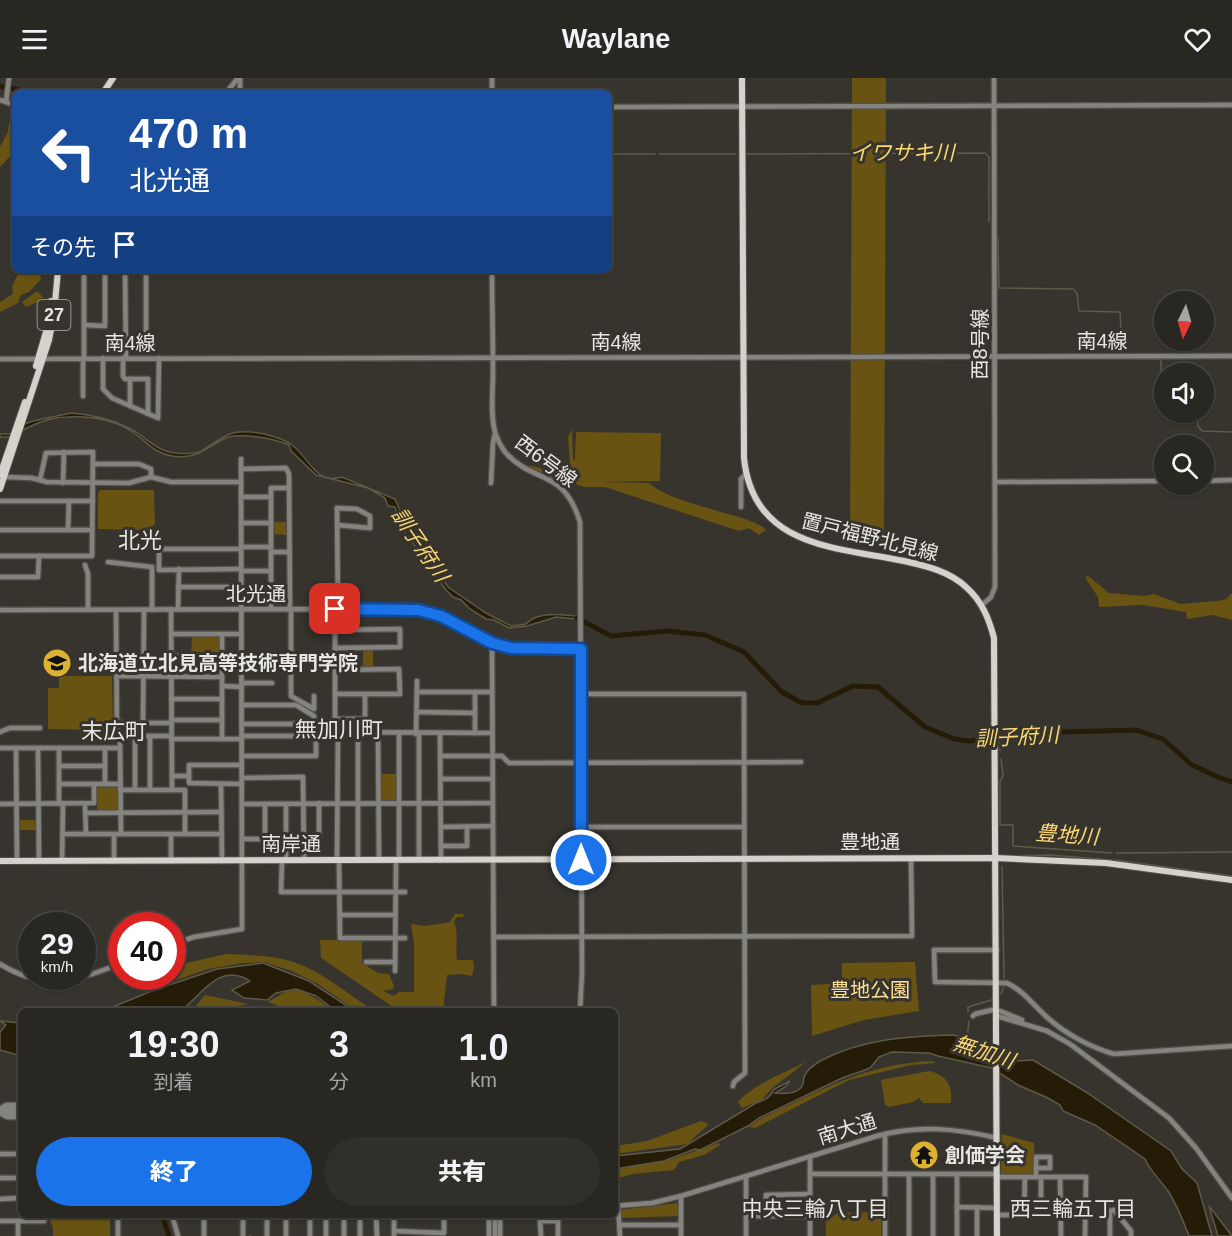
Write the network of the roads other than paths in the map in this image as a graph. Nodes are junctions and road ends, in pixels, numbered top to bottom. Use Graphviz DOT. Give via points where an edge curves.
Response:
graph roads {
  1 [pos="9,78"];
  2 [pos="239,78"];
  3 [pos="742,78"];
  4 [pos="994,78"];
  5 [pos="229,90"];
  6 [pos="3,101"];
  7 [pos="1232,105"];
  8 [pos="742,106"];
  9 [pos="994,106"];
  10 [pos="612,107"];
  11 [pos="56,273"];
  12 [pos="84,273"];
  13 [pos="105,273"];
  14 [pos="125,273"];
  15 [pos="146,273"];
  16 [pos="492,273"];
  17 [pos="85,325"];
  18 [pos="125,337"];
  19 [pos="995,356"];
  20 [pos="1232,356"];
  21 [pos="493,357"];
  22 [pos="743,357"];
  23 [pos="84,358"];
  24 [pos="103,358"];
  25 [pos="124,358"];
  26 [pos="159,358"];
  27 [pos="0,359"];
  28 [pos="41,359"];
  29 [pos="130,379"];
  30 [pos="83,396"];
  31 [pos="130,406"];
  32 [pos="148,414"];
  33 [pos="495,434"];
  34 [pos="64,452"];
  35 [pos="241,459"];
  36 [pos="93,464"];
  37 [pos="241,469"];
  38 [pos="746,475"];
  39 [pos="1,476"];
  40 [pos="151,477"];
  41 [pos="40,480"];
  42 [pos="1214,480"];
  43 [pos="1232,480"];
  44 [pos="1154,481"];
  45 [pos="995,482"];
  46 [pos="63,483"];
  47 [pos="93,483"];
  48 [pos="241,483"];
  49 [pos="491,483"];
  50 [pos="289,488"];
  51 [pos="0,489"];
  52 [pos="241,497"];
  53 [pos="271,497"];
  54 [pos="0,501"];
  55 [pos="69,501"];
  56 [pos="93,501"];
  57 [pos="741,507"];
  58 [pos="242,523"];
  59 [pos="271,523"];
  60 [pos="337,525"];
  61 [pos="0,530"];
  62 [pos="68,530"];
  63 [pos="92,530"];
  64 [pos="241,548"];
  65 [pos="271,549"];
  66 [pos="290,552"];
  67 [pos="0,556"];
  68 [pos="39,556"];
  69 [pos="108,561"];
  70 [pos="85,565"];
  71 [pos="179,569"];
  72 [pos="241,570"];
  73 [pos="271,571"];
  74 [pos="0,577"];
  75 [pos="178,587"];
  76 [pos="241,587"];
  77 [pos="982,605"];
  78 [pos="152,609"];
  79 [pos="171,609"];
  80 [pos="178,609"];
  81 [pos="241,609"];
  82 [pos="271,609"];
  83 [pos="290,609"];
  84 [pos="337,609"];
  85 [pos="0,610"];
  86 [pos="88,610"];
  87 [pos="116,610"];
  88 [pos="144,610"];
  89 [pos="335,630"];
  90 [pos="172,634"];
  91 [pos="222,634"];
  92 [pos="241,634"];
  93 [pos="492,643"];
  94 [pos="335,648"];
  95 [pos="581,649"];
  96 [pos="172,656"];
  97 [pos="222,656"];
  98 [pos="242,658"];
  99 [pos="291,658"];
  100 [pos="335,670"];
  101 [pos="117,676"];
  102 [pos="143,676"];
  103 [pos="171,677"];
  104 [pos="222,677"];
  105 [pos="417,681"];
  106 [pos="272,682"];
  107 [pos="242,685"];
  108 [pos="222,686"];
  109 [pos="417,692"];
  110 [pos="475,692"];
  111 [pos="492,692"];
  112 [pos="335,694"];
  113 [pos="365,694"];
  114 [pos="582,694"];
  115 [pos="314,696"];
  116 [pos="171,699"];
  117 [pos="222,699"];
  118 [pos="242,705"];
  119 [pos="417,712"];
  120 [pos="475,713"];
  121 [pos="335,719"];
  122 [pos="222,720"];
  123 [pos="171,722"];
  124 [pos="117,723"];
  125 [pos="143,723"];
  126 [pos="242,724"];
  127 [pos="40,728"];
  128 [pos="0,732"];
  129 [pos="336,732"];
  130 [pos="358,733"];
  131 [pos="378,733"];
  132 [pos="476,733"];
  133 [pos="492,733"];
  134 [pos="399,734"];
  135 [pos="418,734"];
  136 [pos="440,734"];
  137 [pos="120,736"];
  138 [pos="135,736"];
  139 [pos="150,736"];
  140 [pos="316,736"];
  141 [pos="171,737"];
  142 [pos="242,737"];
  143 [pos="222,739"];
  144 [pos="0,748"];
  145 [pos="16,748"];
  146 [pos="39,748"];
  147 [pos="59,748"];
  148 [pos="105,748"];
  149 [pos="120,748"];
  150 [pos="242,756"];
  151 [pos="441,756"];
  152 [pos="493,756"];
  153 [pos="744,761"];
  154 [pos="801,762"];
  155 [pos="581,763"];
  156 [pos="242,765"];
  157 [pos="60,766"];
  158 [pos="105,766"];
  159 [pos="172,776"];
  160 [pos="189,776"];
  161 [pos="441,779"];
  162 [pos="493,779"];
  163 [pos="242,781"];
  164 [pos="59,784"];
  165 [pos="94,784"];
  166 [pos="105,784"];
  167 [pos="221,784"];
  168 [pos="120,787"];
  169 [pos="135,790"];
  170 [pos="150,790"];
  171 [pos="172,790"];
  172 [pos="304,803"];
  173 [pos="319,803"];
  174 [pos="337,803"];
  175 [pos="358,803"];
  176 [pos="378,803"];
  177 [pos="399,803"];
  178 [pos="419,803"];
  179 [pos="441,803"];
  180 [pos="493,803"];
  181 [pos="0,804"];
  182 [pos="16,804"];
  183 [pos="39,804"];
  184 [pos="61,804"];
  185 [pos="85,804"];
  186 [pos="242,804"];
  187 [pos="265,804"];
  188 [pos="286,804"];
  189 [pos="185,812"];
  190 [pos="221,812"];
  191 [pos="86,813"];
  192 [pos="120,813"];
  193 [pos="493,826"];
  194 [pos="744,826"];
  195 [pos="441,827"];
  196 [pos="467,827"];
  197 [pos="581,827"];
  198 [pos="63,834"];
  199 [pos="86,834"];
  200 [pos="114,834"];
  201 [pos="121,834"];
  202 [pos="171,834"];
  203 [pos="185,834"];
  204 [pos="222,834"];
  205 [pos="242,839"];
  206 [pos="265,839"];
  207 [pos="286,839"];
  208 [pos="304,844"];
  209 [pos="441,846"];
  210 [pos="911,858"];
  211 [pos="996,858"];
  212 [pos="744,859"];
  213 [pos="304,860"];
  214 [pos="338,860"];
  215 [pos="358,860"];
  216 [pos="379,860"];
  217 [pos="397,860"];
  218 [pos="419,860"];
  219 [pos="441,860"];
  220 [pos="494,860"];
  221 [pos="581,860"];
  222 [pos="0,861"];
  223 [pos="17,861"];
  224 [pos="39,861"];
  225 [pos="62,861"];
  226 [pos="114,861"];
  227 [pos="171,861"];
  228 [pos="222,861"];
  229 [pos="242,861"];
  230 [pos="284,861"];
  231 [pos="1232,880"];
  232 [pos="340,891"];
  233 [pos="396,891"];
  234 [pos="405,892"];
  235 [pos="340,915"];
  236 [pos="395,915"];
  237 [pos="745,936"];
  238 [pos="912,936"];
  239 [pos="494,937"];
  240 [pos="582,937"];
  241 [pos="395,938"];
  242 [pos="405,938"];
  243 [pos="186,940"];
  244 [pos="912,945"];
  245 [pos="997,950"];
  246 [pos="366,962"];
  247 [pos="395,962"];
  248 [pos="0,964"];
  249 [pos="108,969"];
  250 [pos="395,971"];
  251 [pos="996,982"];
  252 [pos="494,1008"];
  253 [pos="580,1008"];
  254 [pos="992,1010"];
  255 [pos="973,1016"];
  256 [pos="998,1016"];
  257 [pos="1076,1036"];
  258 [pos="1232,1046"];
  259 [pos="1075,1048"];
  260 [pos="733,1086"];
  261 [pos="18,1110"];
  262 [pos="0,1111"];
  263 [pos="18,1111"];
  264 [pos="18,1112"];
  265 [pos="885,1134"];
  266 [pos="997,1138"];
  267 [pos="0,1154"];
  268 [pos="18,1154"];
  269 [pos="810,1157"];
  270 [pos="1036,1168"];
  271 [pos="810,1174"];
  272 [pos="885,1174"];
  273 [pos="909,1174"];
  274 [pos="933,1174"];
  275 [pos="957,1174"];
  276 [pos="996,1175"];
  277 [pos="746,1176"];
  278 [pos="1025,1177"];
  279 [pos="1039,1177"];
  280 [pos="1060,1177"];
  281 [pos="0,1178"];
  282 [pos="18,1178"];
  283 [pos="810,1194"];
  284 [pos="681,1197"];
  285 [pos="18,1198"];
  286 [pos="1232,1198"];
  287 [pos="0,1199"];
  288 [pos="618,1206"];
  289 [pos="957,1207"];
  290 [pos="977,1208"];
  291 [pos="997,1211"];
  292 [pos="1024,1215"];
  293 [pos="1041,1215"];
  294 [pos="1060,1215"];
  295 [pos="746,1216"];
  296 [pos="766,1216"];
  297 [pos="810,1216"];
  298 [pos="44,1218"];
  299 [pos="118,1218"];
  300 [pos="173,1218"];
  301 [pos="204,1218"];
  302 [pos="243,1218"];
  303 [pos="267,1218"];
  304 [pos="286,1218"];
  305 [pos="310,1218"];
  306 [pos="326,1218"];
  307 [pos="344,1218"];
  308 [pos="360,1218"];
  309 [pos="376,1218"];
  310 [pos="393,1218"];
  311 [pos="444,1218"];
  312 [pos="489,1218"];
  313 [pos="495,1218"];
  314 [pos="500,1218"];
  315 [pos="558,1218"];
  316 [pos="617,1218"];
  317 [pos="0,1221"];
  318 [pos="18,1221"];
  319 [pos="620,1225"];
  320 [pos="681,1225"];
  321 [pos="394,1234"];
  322 [pos="18,1236"];
  323 [pos="118,1236"];
  324 [pos="178,1236"];
  325 [pos="204,1236"];
  326 [pos="243,1236"];
  327 [pos="267,1236"];
  328 [pos="286,1236"];
  329 [pos="310,1236"];
  330 [pos="326,1236"];
  331 [pos="344,1236"];
  332 [pos="360,1236"];
  333 [pos="376,1236"];
  334 [pos="489,1236"];
  335 [pos="495,1236"];
  336 [pos="500,1236"];
  337 [pos="540,1236"];
  338 [pos="558,1236"];
  339 [pos="620,1236"];
  340 [pos="681,1236"];
  341 [pos="746,1236"];
  342 [pos="810,1236"];
  343 [pos="885,1236"];
  344 [pos="909,1236"];
  345 [pos="933,1236"];
  346 [pos="957,1236"];
  347 [pos="977,1236"];
  348 [pos="997,1236"];
  349 [pos="1060,1236"];
  350 [pos="1085,1236"];
  351 [pos="1110,1236"];
  352 [pos="1131,1236"];
  1 -- 6 [label="street"];
  2 -- 5 [label="street"];
  3 -- 8 [label="main road, 置戸福野北見線"];
  4 -- 9 [label="street, 西8号線"];
  7 -- 9 [label="street"];
  8 -- 9 [label="street"];
  8 -- 10 [label="street"];
  8 -- 22 [label="main road, 置戸福野北見線"];
  9 -- 19 [label="street, 西8号線"];
  11 -- 28 [label="main road, 27"];
  12 -- 17 [label="street"];
  13 -- 17 [label="street" via="105,326"];
  14 -- 18 [label="street"];
  15 -- 18 [label="street" via="146,337"];
  16 -- 21 [label="street, 西6号線"];
  17 -- 23 [label="street"];
  18 -- 25 [label="street"];
  19 -- 20 [label="street, 南4線"];
  19 -- 22 [label="street, 南4線"];
  19 -- 45 [label="street, 西8号線"];
  21 -- 22 [label="street, 南4線"];
  21 -- 26 [label="street, 南4線"];
  21 -- 33 [label="street, 西6号線"];
  22 -- 38 [label="main road, 置戸福野北見線"];
  23 -- 24 [label="street, 南4線"];
  23 -- 28 [label="street, 南4線"];
  23 -- 30 [label="street"];
  24 -- 25 [label="street, 南4線"];
  24 -- 31 [label="street" via="103,389"];
  25 -- 26 [label="street, 南4線"];
  25 -- 29 [label="street" via="123,376"];
  26 -- 32 [label="street" via="158,418"];
  27 -- 28 [label="street, 南4線"];
  28 -- 39 [label="main road, 27"];
  29 -- 31 [label="street"];
  29 -- 32 [label="street" via="148,379"];
  31 -- 32 [label="street"];
  33 -- 49 [label="street"];
  33 -- 95 [label="street, 西6号線" via="513,459 556,483 575,506 580,522"];
  34 -- 36 [label="street" via="93,452"];
  34 -- 41 [label="street" via="46,453"];
  34 -- 46 [label="street"];
  35 -- 37 [label="street"];
  36 -- 40 [label="street" via="139,464 151,469"];
  36 -- 47 [label="street"];
  37 -- 48 [label="street"];
  37 -- 50 [label="street" via="286,468 290,474"];
  38 -- 57 [label="street" via="741,479"];
  38 -- 77 [label="main road, 置戸福野北見線" via="761,509 789,534 813,543 936,569 966,587"];
  39 -- 41 [label="street"];
  39 -- 51 [label="main road, 27"];
  40 -- 47 [label="street" via="129,483"];
  40 -- 48 [label="street" via="171,482"];
  41 -- 46 [label="street"];
  42 -- 43 [label="street"];
  44 -- 45 [label="street"];
  45 -- 77 [label="street, 西8号線" via="994,586 991,597"];
  46 -- 47 [label="street"];
  47 -- 56 [label="street"];
  48 -- 52 [label="street"];
  50 -- 53 [label="street" via="271,488"];
  50 -- 66 [label="street"];
  52 -- 53 [label="street"];
  52 -- 58 [label="street"];
  53 -- 59 [label="street"];
  54 -- 55 [label="street"];
  55 -- 56 [label="street"];
  55 -- 62 [label="street"];
  56 -- 63 [label="street"];
  58 -- 59 [label="street"];
  58 -- 64 [label="street"];
  59 -- 65 [label="street"];
  60 -- 60 [label="street" via="370,528 370,516 357,509 337,508"];
  60 -- 84 [label="street"];
  61 -- 62 [label="street"];
  62 -- 63 [label="street"];
  63 -- 68 [label="street" via="92,556"];
  64 -- 65 [label="street"];
  64 -- 71 [label="street" via="159,549 159,570"];
  64 -- 72 [label="street"];
  65 -- 66 [label="street"];
  65 -- 73 [label="street"];
  66 -- 83 [label="street"];
  67 -- 68 [label="street"];
  68 -- 74 [label="street" via="38,577"];
  69 -- 78 [label="street" via="152,567"];
  70 -- 86 [label="street"];
  71 -- 72 [label="street"];
  71 -- 75 [label="street"];
  72 -- 73 [label="street"];
  72 -- 76 [label="street"];
  73 -- 82 [label="street"];
  75 -- 76 [label="street"];
  75 -- 80 [label="street"];
  76 -- 81 [label="street"];
  77 -- 211 [label="main road, 置戸福野北見線" via="994,638"];
  78 -- 79 [label="street, 北光通"];
  78 -- 88 [label="street, 北光通"];
  79 -- 80 [label="street, 北光通"];
  79 -- 90 [label="street"];
  80 -- 81 [label="street, 北光通"];
  81 -- 82 [label="street, 北光通"];
  81 -- 92 [label="street"];
  82 -- 83 [label="street, 北光通"];
  83 -- 84 [label="street, 北光通"];
  83 -- 99 [label="street"];
  84 -- 89 [label="street"];
  84 -- 93 [label="street, 北光通" via="418,610 441,616"];
  85 -- 86 [label="street, 北光通"];
  86 -- 87 [label="street, 北光通"];
  87 -- 88 [label="street, 北光通"];
  87 -- 101 [label="street"];
  88 -- 102 [label="street"];
  89 -- 94 [label="street"];
  89 -- 94 [label="street" via="400,629 400,647"];
  90 -- 91 [label="street"];
  90 -- 96 [label="street"];
  91 -- 92 [label="street"];
  91 -- 97 [label="street"];
  92 -- 98 [label="street"];
  93 -- 95 [label="street, 北光通" via="511,648"];
  93 -- 111 [label="street"];
  94 -- 100 [label="street"];
  95 -- 114 [label="street"];
  96 -- 97 [label="street"];
  96 -- 103 [label="street"];
  97 -- 104 [label="street"];
  98 -- 99 [label="street"];
  98 -- 107 [label="street"];
  99 -- 115 [label="street" via="291,696 314,709"];
  100 -- 112 [label="street"];
  100 -- 113 [label="street" via="399,669 400,694"];
  101 -- 102 [label="street"];
  101 -- 124 [label="street"];
  102 -- 103 [label="street"];
  102 -- 125 [label="street"];
  103 -- 104 [label="street"];
  103 -- 116 [label="street"];
  104 -- 108 [label="street"];
  105 -- 109 [label="street"];
  106 -- 107 [label="street"];
  107 -- 108 [label="street"];
  107 -- 118 [label="street"];
  108 -- 117 [label="street"];
  109 -- 110 [label="street"];
  109 -- 119 [label="street"];
  110 -- 111 [label="street"];
  110 -- 120 [label="street"];
  111 -- 133 [label="street"];
  112 -- 113 [label="street"];
  112 -- 121 [label="street"];
  113 -- 121 [label="street" via="365,719"];
  114 -- 153 [label="street" via="744,694"];
  114 -- 155 [label="street"];
  116 -- 117 [label="street"];
  116 -- 123 [label="street"];
  117 -- 122 [label="street"];
  118 -- 126 [label="street"];
  118 -- 126 [label="street" via="296,705 314,716 314,724"];
  119 -- 120 [label="street"];
  119 -- 135 [label="street"];
  120 -- 132 [label="street"];
  121 -- 129 [label="street"];
  122 -- 123 [label="street"];
  122 -- 143 [label="street"];
  123 -- 125 [label="street"];
  123 -- 141 [label="street"];
  124 -- 125 [label="street"];
  124 -- 137 [label="street"];
  126 -- 142 [label="street"];
  127 -- 128 [label="street"];
  129 -- 130 [label="street"];
  129 -- 140 [label="street"];
  129 -- 174 [label="street"];
  130 -- 131 [label="street"];
  130 -- 175 [label="street"];
  131 -- 134 [label="street"];
  131 -- 176 [label="street"];
  132 -- 133 [label="street"];
  132 -- 136 [label="street"];
  133 -- 152 [label="street"];
  134 -- 135 [label="street"];
  134 -- 177 [label="street"];
  135 -- 136 [label="street"];
  135 -- 178 [label="street"];
  136 -- 151 [label="street"];
  137 -- 138 [label="street"];
  137 -- 149 [label="street"];
  138 -- 139 [label="street"];
  138 -- 169 [label="street"];
  139 -- 141 [label="street"];
  139 -- 170 [label="street"];
  140 -- 142 [label="street"];
  140 -- 150 [label="street" via="316,756"];
  141 -- 143 [label="street"];
  141 -- 159 [label="street"];
  142 -- 143 [label="street"];
  142 -- 150 [label="street"];
  144 -- 145 [label="street"];
  145 -- 146 [label="street"];
  145 -- 182 [label="street"];
  146 -- 147 [label="street"];
  146 -- 183 [label="street"];
  147 -- 148 [label="street"];
  147 -- 157 [label="street"];
  148 -- 149 [label="street"];
  148 -- 158 [label="street"];
  149 -- 168 [label="street"];
  150 -- 156 [label="street"];
  151 -- 152 [label="street"];
  151 -- 161 [label="street"];
  152 -- 155 [label="street" via="502,756 509,763"];
  152 -- 162 [label="street"];
  153 -- 154 [label="street"];
  153 -- 155 [label="street"];
  153 -- 194 [label="street"];
  155 -- 197 [label="street"];
  156 -- 160 [label="street" via="189,765"];
  156 -- 163 [label="street"];
  157 -- 158 [label="street"];
  157 -- 164 [label="street"];
  158 -- 166 [label="street"];
  159 -- 160 [label="street"];
  159 -- 171 [label="street"];
  160 -- 167 [label="street" via="189,783"];
  161 -- 162 [label="street"];
  161 -- 179 [label="street"];
  162 -- 180 [label="street"];
  163 -- 167 [label="street"];
  163 -- 172 [label="street" via="303,777"];
  163 -- 186 [label="street"];
  164 -- 165 [label="street"];
  164 -- 184 [label="street"];
  165 -- 166 [label="street"];
  165 -- 185 [label="street" via="94,803"];
  166 -- 168 [label="street"];
  167 -- 190 [label="street"];
  168 -- 169 [label="street"];
  168 -- 192 [label="street"];
  169 -- 170 [label="street"];
  170 -- 171 [label="street"];
  171 -- 189 [label="street" via="185,790"];
  172 -- 173 [label="street"];
  172 -- 188 [label="street"];
  172 -- 208 [label="street"];
  173 -- 174 [label="street"];
  173 -- 208 [label="street" via="319,844"];
  174 -- 175 [label="street"];
  174 -- 214 [label="street"];
  175 -- 176 [label="street"];
  175 -- 215 [label="street"];
  176 -- 177 [label="street"];
  176 -- 216 [label="street"];
  177 -- 178 [label="street"];
  177 -- 217 [label="street"];
  178 -- 179 [label="street"];
  178 -- 218 [label="street"];
  179 -- 180 [label="street"];
  179 -- 195 [label="street"];
  180 -- 193 [label="street"];
  181 -- 182 [label="street"];
  182 -- 183 [label="street"];
  182 -- 223 [label="street"];
  183 -- 184 [label="street"];
  183 -- 224 [label="street"];
  184 -- 185 [label="street"];
  184 -- 198 [label="street"];
  185 -- 191 [label="street"];
  186 -- 187 [label="street"];
  186 -- 205 [label="street"];
  187 -- 188 [label="street"];
  187 -- 206 [label="street"];
  188 -- 207 [label="street"];
  189 -- 190 [label="street"];
  189 -- 192 [label="street"];
  189 -- 203 [label="street"];
  190 -- 204 [label="street"];
  191 -- 192 [label="street"];
  191 -- 199 [label="street"];
  192 -- 201 [label="street"];
  193 -- 196 [label="street"];
  193 -- 220 [label="street"];
  194 -- 197 [label="street"];
  194 -- 212 [label="street"];
  195 -- 196 [label="street"];
  195 -- 209 [label="street"];
  196 -- 209 [label="street" via="467,846"];
  197 -- 221 [label="street"];
  198 -- 199 [label="street"];
  198 -- 225 [label="street"];
  199 -- 200 [label="street"];
  200 -- 201 [label="street"];
  200 -- 226 [label="street"];
  201 -- 202 [label="street"];
  202 -- 203 [label="street"];
  202 -- 227 [label="street"];
  203 -- 204 [label="street"];
  204 -- 228 [label="street"];
  205 -- 206 [label="street"];
  205 -- 229 [label="street"];
  206 -- 207 [label="street"];
  207 -- 230 [label="street"];
  208 -- 213 [label="street"];
  209 -- 219 [label="street"];
  210 -- 211 [label="main road, 豊地通"];
  210 -- 212 [label="main road, 豊地通"];
  210 -- 238 [label="street"];
  211 -- 231 [label="main road" via="1106,863"];
  211 -- 245 [label="main road"];
  212 -- 221 [label="main road, 豊地通"];
  212 -- 237 [label="street"];
  213 -- 214 [label="main road, 南岸通"];
  213 -- 230 [label="main road, 南岸通"];
  214 -- 215 [label="main road, 南岸通"];
  214 -- 232 [label="street"];
  215 -- 216 [label="main road, 南岸通"];
  216 -- 217 [label="main road, 南岸通"];
  217 -- 218 [label="main road, 南岸通"];
  217 -- 233 [label="street"];
  218 -- 219 [label="main road, 南岸通"];
  219 -- 220 [label="main road, 南岸通"];
  220 -- 221 [label="main road, 南岸通"];
  220 -- 239 [label="street"];
  221 -- 240 [label="street"];
  222 -- 223 [label="main road, 南岸通"];
  223 -- 224 [label="main road, 南岸通"];
  224 -- 225 [label="main road, 南岸通"];
  225 -- 226 [label="main road, 南岸通"];
  226 -- 227 [label="main road, 南岸通"];
  227 -- 228 [label="main road, 南岸通"];
  228 -- 229 [label="main road, 南岸通"];
  229 -- 230 [label="main road, 南岸通"];
  229 -- 243 [label="street" via="242,929"];
  230 -- 232 [label="street" via="281,892"];
  232 -- 233 [label="street"];
  232 -- 235 [label="street"];
  233 -- 234 [label="street"];
  233 -- 236 [label="street"];
  235 -- 236 [label="street"];
  235 -- 241 [label="street" via="340,938"];
  236 -- 241 [label="street"];
  237 -- 238 [label="street"];
  237 -- 240 [label="street"];
  237 -- 260 [label="street" via="745,1073"];
  238 -- 244 [label="street"];
  239 -- 240 [label="street"];
  239 -- 252 [label="street"];
  240 -- 253 [label="street"];
  241 -- 242 [label="street"];
  241 -- 247 [label="street"];
  245 -- 251 [label="main road"];
  245 -- 251 [label="street" via="934,950 935,982"];
  246 -- 247 [label="street"];
  247 -- 250 [label="street"];
  248 -- 249 [label="street" via="20,975 62,982"];
  251 -- 256 [label="main road"];
  251 -- 257 [label="street" via="1017,987 1047,1018"];
  254 -- 255 [label="street"];
  256 -- 259 [label="street" via="1047,1031"];
  256 -- 266 [label="main road"];
  257 -- 258 [label="street" via="1114,1054"];
  257 -- 259 [label="street"];
  259 -- 286 [label="street" via="1169,1118"];
  261 -- 262 [label="street" via="6,1105"];
  262 -- 263 [label="street"];
  262 -- 264 [label="street" via="8,1117"];
  265 -- 266 [label="street, 南大通" via="935,1128"];
  265 -- 269 [label="street, 南大通"];
  265 -- 272 [label="street"];
  266 -- 276 [label="main road"];
  267 -- 268 [label="street"];
  269 -- 271 [label="street"];
  269 -- 277 [label="street, 南大通"];
  270 -- 279 [label="street"];
  271 -- 272 [label="street"];
  271 -- 283 [label="street"];
  272 -- 273 [label="street"];
  272 -- 343 [label="street"];
  273 -- 274 [label="street"];
  273 -- 344 [label="street"];
  274 -- 275 [label="street"];
  274 -- 345 [label="street"];
  275 -- 276 [label="street"];
  275 -- 289 [label="street"];
  276 -- 278 [label="street"];
  276 -- 291 [label="main road"];
  277 -- 284 [label="street, 南大通"];
  277 -- 295 [label="street"];
  278 -- 279 [label="street"];
  278 -- 292 [label="street"];
  279 -- 280 [label="street"];
  279 -- 293 [label="street"];
  280 -- 294 [label="street"];
  280 -- 350 [label="street" via="1086,1177"];
  281 -- 282 [label="street"];
  283 -- 296 [label="street" via="766,1195"];
  283 -- 297 [label="street"];
  284 -- 288 [label="street, 南大通"];
  284 -- 320 [label="street"];
  285 -- 287 [label="street"];
  289 -- 290 [label="street"];
  289 -- 346 [label="street"];
  290 -- 291 [label="street"];
  290 -- 347 [label="street"];
  291 -- 292 [label="street"];
  291 -- 348 [label="main road"];
  292 -- 293 [label="street"];
  293 -- 294 [label="street"];
  294 -- 349 [label="street"];
  295 -- 296 [label="street"];
  295 -- 341 [label="street"];
  296 -- 297 [label="street"];
  297 -- 342 [label="street"];
  298 -- 318 [label="street"];
  299 -- 323 [label="street"];
  300 -- 324 [label="street"];
  301 -- 325 [label="street"];
  302 -- 326 [label="street"];
  303 -- 327 [label="street"];
  304 -- 328 [label="street"];
  305 -- 329 [label="street"];
  306 -- 330 [label="street"];
  307 -- 331 [label="street"];
  308 -- 332 [label="street"];
  309 -- 333 [label="street"];
  310 -- 321 [label="street"];
  311 -- 321 [label="street" via="444,1233"];
  312 -- 334 [label="street"];
  313 -- 335 [label="street"];
  314 -- 336 [label="street"];
  315 -- 337 [label="street" via="540,1221"];
  315 -- 338 [label="street"];
  316 -- 319 [label="street"];
  317 -- 318 [label="street"];
  318 -- 322 [label="street"];
  319 -- 320 [label="street"];
  319 -- 339 [label="street"];
  320 -- 340 [label="street"];
  351 -- 352 [label="street" via="1110,1211 1114,1210"];
}
